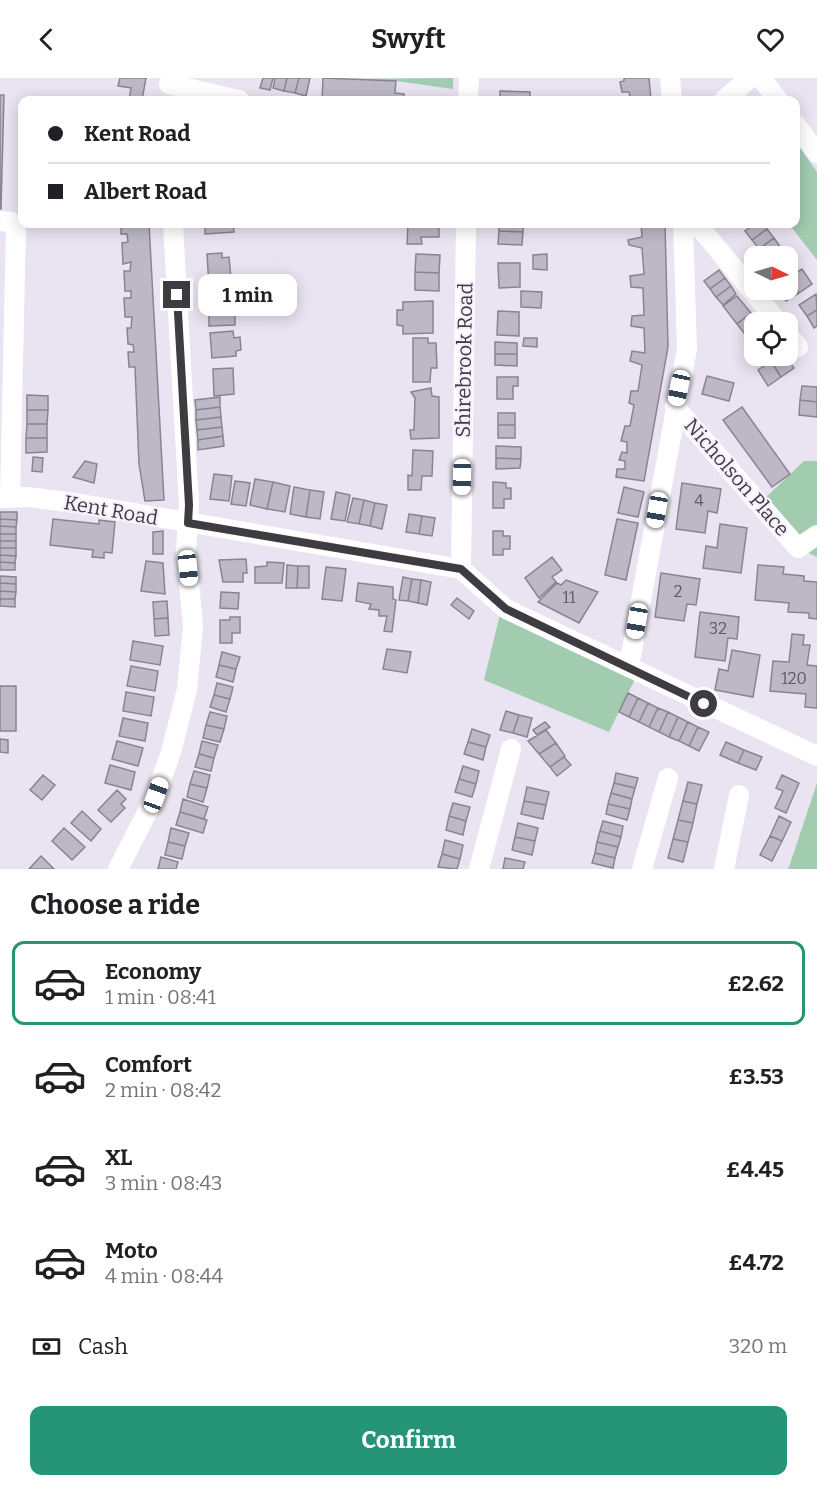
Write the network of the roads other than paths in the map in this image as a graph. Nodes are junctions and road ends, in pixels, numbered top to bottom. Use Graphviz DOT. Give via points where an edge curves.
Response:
graph roads {
  1 [pos="469,78"];
  2 [pos="670,78"];
  3 [pos="750,78"];
  4 [pos="761,78"];
  5 [pos="170,87"];
  6 [pos="218,96"];
  7 [pos="468,96"];
  8 [pos="672,96"];
  9 [pos="729,96"];
  10 [pos="775,96"];
  11 [pos="800,131"];
  12 [pos="817,153"];
  13 [pos="8,224"];
  14 [pos="173,228"];
  15 [pos="466,228"];
  16 [pos="683,228"];
  17 [pos="700,228"];
  18 [pos="770,312"];
  19 [pos="675,407"];
  20 [pos="5,497"];
  21 [pos="188,523"];
  22 [pos="817,535"];
  23 [pos="461,569"];
  24 [pos="629,666"];
  25 [pos="817,756"];
  26 [pos="514,762"];
  27 [pos="668,778"];
  28 [pos="739,795"];
  29 [pos="118,869"];
  30 [pos="479,869"];
  31 [pos="642,869"];
  32 [pos="724,869"];
  1 -- 7 [label="street"];
  2 -- 8 [label="street"];
  3 -- 9 [label="street"];
  4 -- 10 [label="street"];
  5 -- 6 [label="street"];
  11 -- 12 [label="street"];
  13 -- 20 [label="street"];
  14 -- 21 [label="street"];
  15 -- 23 [label="street, Shirebrook Road"];
  16 -- 19 [label="street" via="687,349"];
  17 -- 18 [label="street"];
  19 -- 22 [label="street, Nicholson Place" via="798,548"];
  19 -- 24 [label="street"];
  20 -- 21 [label="street, Kent Road" via="75,503"];
  21 -- 23 [label="street, Kent Road"];
  21 -- 29 [label="street" via="186,549 193,627 187,689 156,795"];
  23 -- 24 [label="street" via="506,609"];
  24 -- 25 [label="street"];
  26 -- 30 [label="street"];
  27 -- 31 [label="street"];
  28 -- 32 [label="street"];
}
